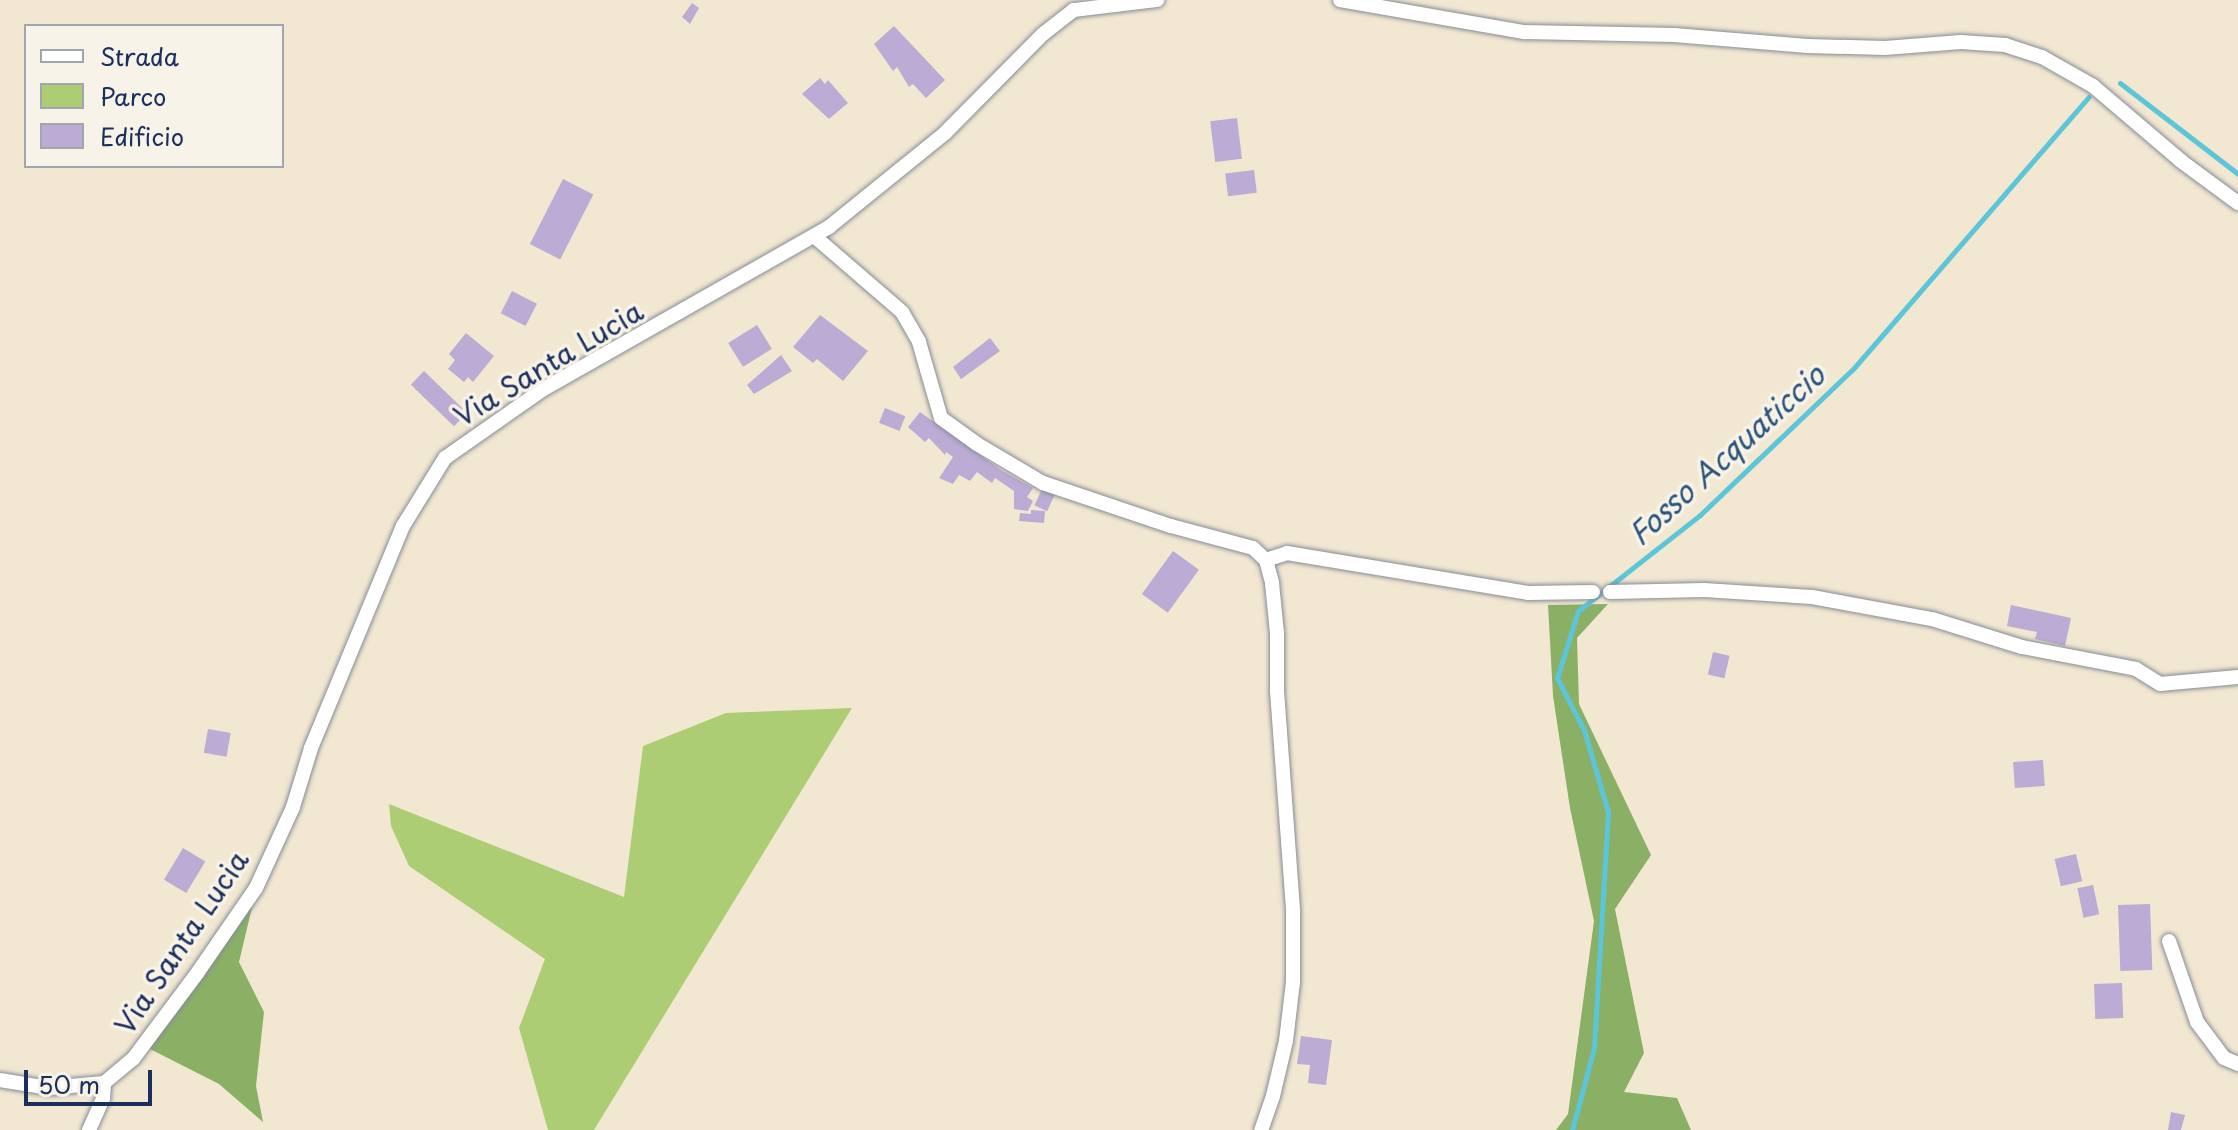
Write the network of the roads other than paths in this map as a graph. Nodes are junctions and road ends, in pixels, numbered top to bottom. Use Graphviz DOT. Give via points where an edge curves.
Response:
graph roads {
  1 [pos="1059,0"];
  2 [pos="1157,0"];
  3 [pos="1340,0"];
  4 [pos="1074,10"];
  5 [pos="2238,203"];
  6 [pos="814,236"];
  7 [pos="1266,560"];
  8 [pos="1593,592"];
  9 [pos="1610,592"];
  10 [pos="2238,677"];
  11 [pos="2169,941"];
  12 [pos="2238,1064"];
  13 [pos="0,1080"];
  14 [pos="104,1083"];
  15 [pos="89,1130"];
  16 [pos="1261,1130"];
  1 -- 4 [label="street"];
  2 -- 4 [label="street"];
  3 -- 5 [label="street" via="1524,32 1674,35 1824,47 2005,45 2042,57 2093,86"];
  4 -- 6 [label="street, Via Santa Lucia" via="1043,34 945,133"];
  6 -- 7 [label="street" via="902,312 919,342 941,418 977,444 1043,483 1253,548"];
  6 -- 14 [label="street, Via Santa Lucia" via="542,390 445,458 403,526 256,888 133,1059"];
  7 -- 8 [label="street" via="1287,553 1528,593"];
  7 -- 16 [label="street" via="1277,633 1293,982 1286,1041"];
  9 -- 10 [label="street" via="1704,590 1812,597 1932,619 2022,647 2136,669 2160,684"];
  11 -- 12 [label="street" via="2197,1022 2224,1058"];
  13 -- 14 [label="street" via="49,1088"];
  14 -- 15 [label="street"];
}
